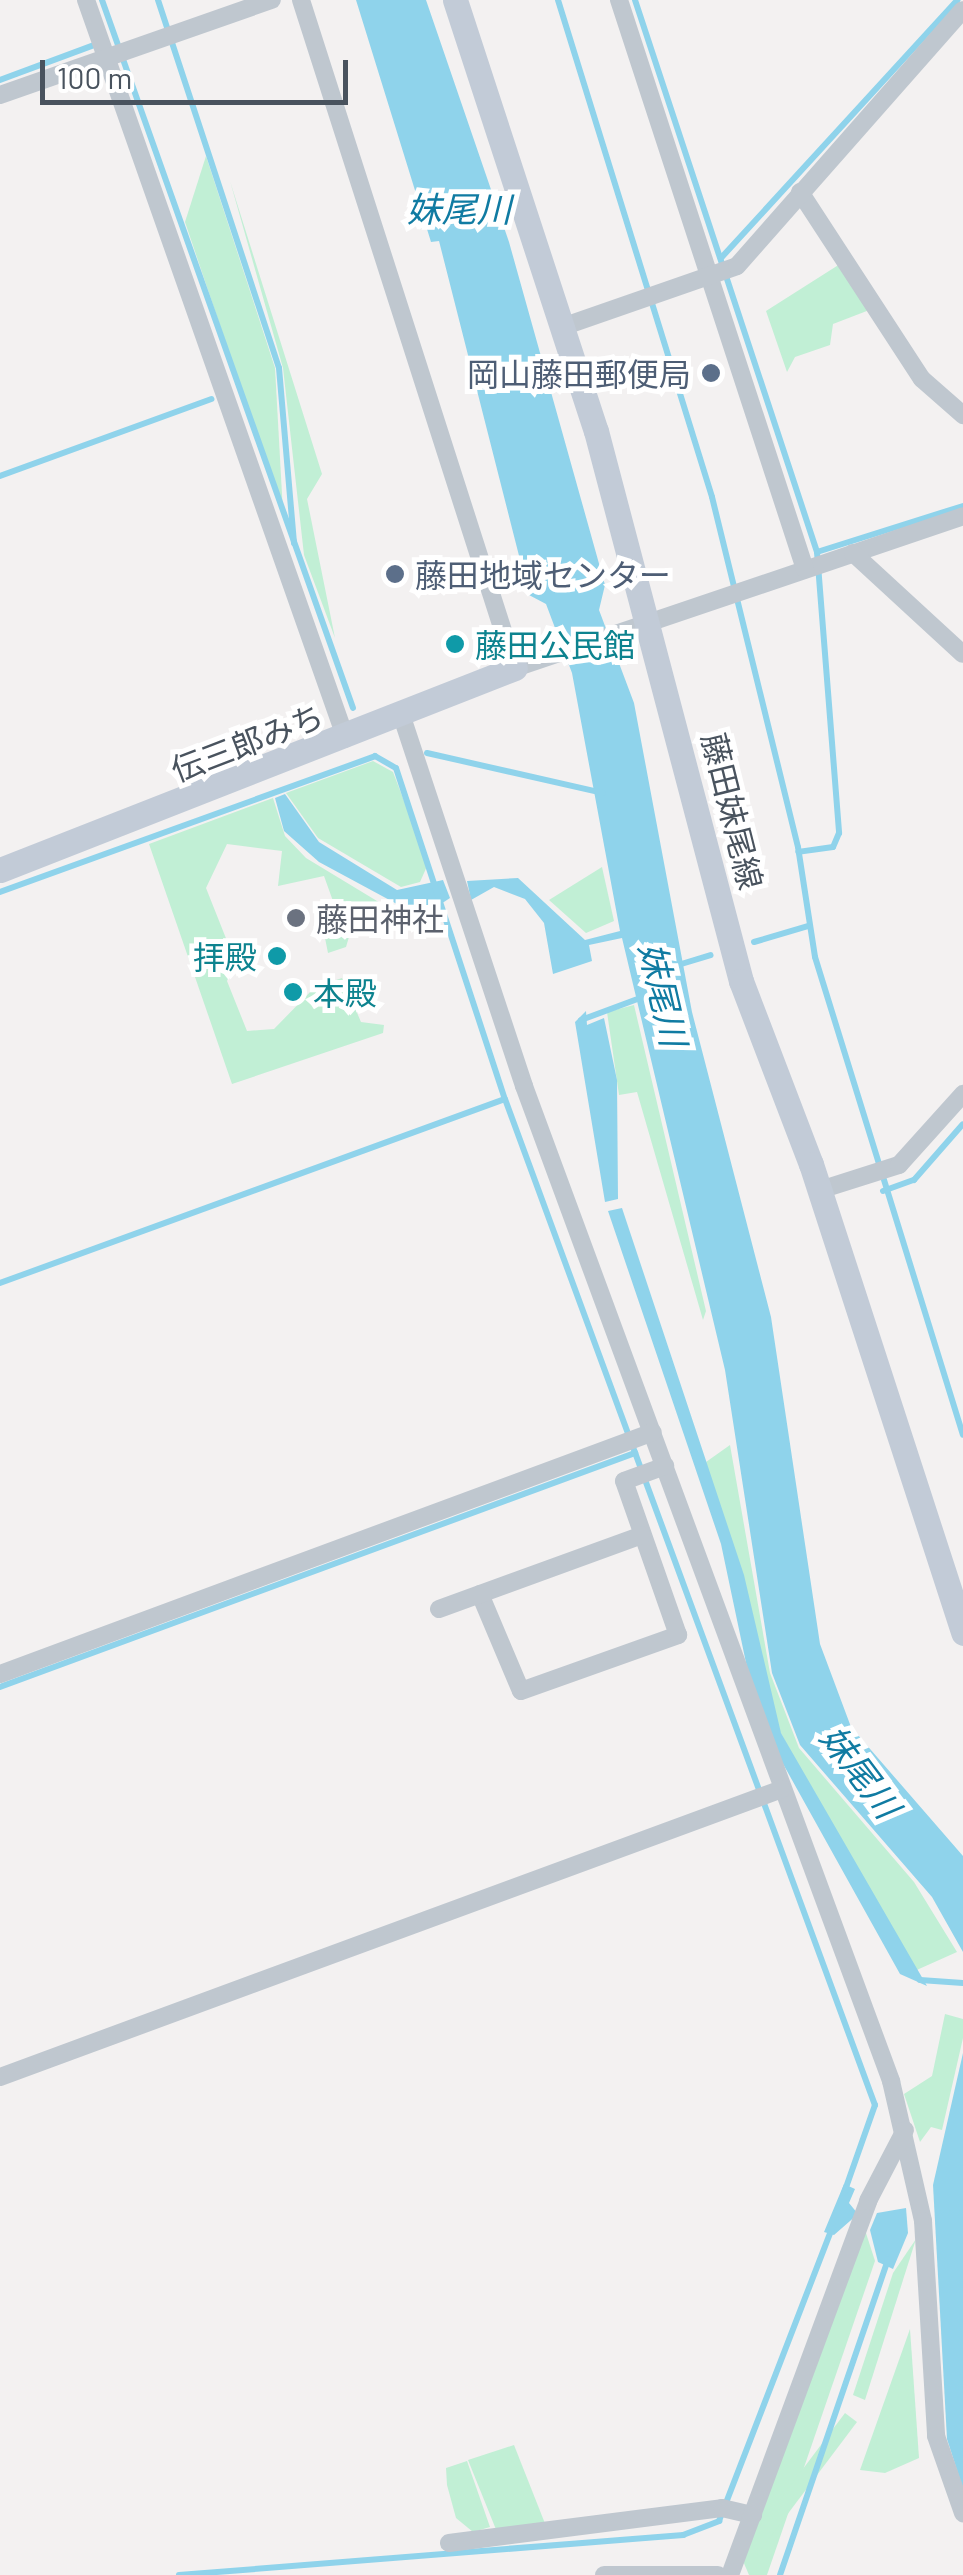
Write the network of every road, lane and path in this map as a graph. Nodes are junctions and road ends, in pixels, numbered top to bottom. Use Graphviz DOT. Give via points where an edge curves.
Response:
graph roads {
  1 [pos="86,0"];
  2 [pos="272,0"];
  3 [pos="302,0"];
  4 [pos="455,0"];
  5 [pos="619,0"];
  6 [pos="963,10"];
  7 [pos="110,49"];
  8 [pos="0,94"];
  9 [pos="800,192"];
  10 [pos="721,273"];
  11 [pos="562,327"];
  12 [pos="963,415"];
  13 [pos="963,516"];
  14 [pos="853,554"];
  15 [pos="815,566"];
  16 [pos="650,623"];
  17 [pos="963,654"];
  18 [pos="515,668"];
  19 [pos="401,714"];
  20 [pos="346,740"];
  21 [pos="0,870"];
  22 [pos="963,1094"];
  23 [pos="820,1190"];
  24 [pos="638,1438"];
  25 [pos="650,1471"];
  26 [pos="642,1534"];
  27 [pos="480,1594"];
  28 [pos="439,1610"];
  29 [pos="963,1633"];
  30 [pos="0,1674"];
  31 [pos="766,1795"];
  32 [pos="0,2076"];
  33 [pos="905,2130"];
  34 [pos="963,2513"];
  35 [pos="754,2515"];
  36 [pos="449,2543"];
  37 [pos="604,2575"];
  38 [pos="718,2575"];
  39 [pos="730,2575"];
  1 -- 7 [label="street"];
  2 -- 7 [label="street"];
  3 -- 18 [label="street"];
  4 -- 11 [label="main road, 藤田妹尾線"];
  5 -- 10 [label="street"];
  6 -- 9 [label="street"];
  7 -- 8 [label="street"];
  7 -- 20 [label="street"];
  9 -- 10 [label="street"];
  9 -- 12 [label="street" via="922,378"];
  10 -- 11 [label="street"];
  10 -- 15 [label="street"];
  11 -- 16 [label="main road, 藤田妹尾線"];
  13 -- 14 [label="street"];
  14 -- 15 [label="street"];
  14 -- 17 [label="street"];
  15 -- 16 [label="street"];
  16 -- 18 [label="street"];
  16 -- 23 [label="main road, 藤田妹尾線" via="742,981"];
  18 -- 19 [label="main road, 伝三郎みち"];
  19 -- 20 [label="main road, 伝三郎みち"];
  19 -- 24 [label="street"];
  20 -- 21 [label="main road, 伝三郎みち"];
  22 -- 23 [label="street" via="877,1172"];
  23 -- 29 [label="main road, 藤田妹尾線"];
  24 -- 25 [label="street"];
  24 -- 30 [label="street"];
  25 -- 26 [label="street" via="624,1480"];
  25 -- 31 [label="street"];
  26 -- 27 [label="street"];
  26 -- 27 [label="street" via="678,1636 520,1691"];
  27 -- 28 [label="street"];
  31 -- 32 [label="street"];
  31 -- 33 [label="street"];
  33 -- 34 [label="street" via="923,2221 936,2436"];
  33 -- 35 [label="street" via="861,2220"];
  35 -- 36 [label="street" via="728,2509"];
  35 -- 39 [label="street"];
  37 -- 38 [label="street"];
}
